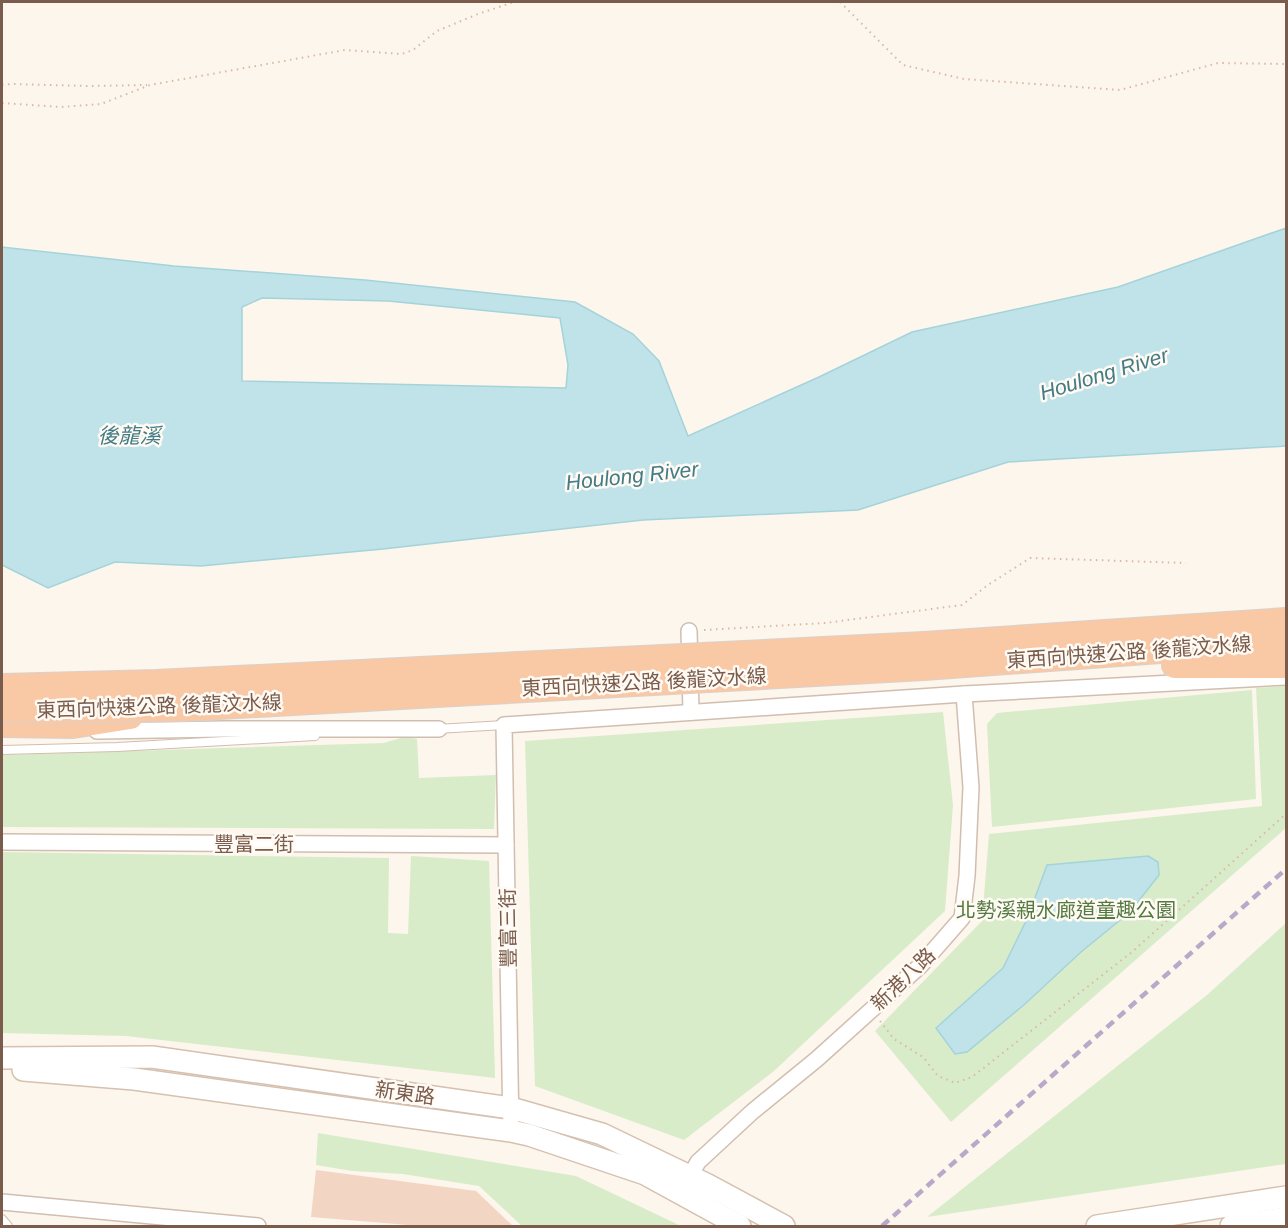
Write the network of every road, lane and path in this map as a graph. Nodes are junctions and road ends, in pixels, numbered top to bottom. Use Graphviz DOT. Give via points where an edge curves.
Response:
graph roads {
  1 [pos="514,2"];
  2 [pos="840,2"];
  3 [pos="1287,63"];
  4 [pos="2,85"];
  5 [pos="150,85"];
  6 [pos="2,103"];
  7 [pos="1186,563"];
  8 [pos="1287,621"];
  9 [pos="689,631"];
  10 [pos="1287,642"];
  11 [pos="924,656"];
  12 [pos="973,663"];
  13 [pos="1287,665"];
  14 [pos="2,674"];
  15 [pos="1287,677"];
  16 [pos="156,683"];
  17 [pos="2,687"];
  18 [pos="964,694"];
  19 [pos="184,708"];
  20 [pos="2,710"];
  21 [pos="691,712"];
  22 [pos="2,724"];
  23 [pos="504,725"];
  24 [pos="439,729"];
  25 [pos="2,732"];
  26 [pos="2,750"];
  27 [pos="1287,814"];
  28 [pos="2,842"];
  29 [pos="506,845"];
  30 [pos="879,1020"];
  31 [pos="2,1058"];
  32 [pos="2,1068"];
  33 [pos="511,1108"];
  34 [pos="511,1131"];
  35 [pos="685,1184"];
  36 [pos="1287,1197"];
  37 [pos="2,1202"];
  38 [pos="1287,1218"];
  39 [pos="2,1219"];
  40 [pos="778,1225"];
  41 [pos="8,1227"];
  42 [pos="258,1227"];
  43 [pos="740,1227"];
  44 [pos="1097,1227"];
  45 [pos="1231,1227"];
  1 -- 5 [label="path" via="437,31 402,54 345,50"];
  2 -- 3 [label="path" via="903,64 964,79 1120,90 1218,63"];
  4 -- 5 [label="path"];
  5 -- 6 [label="path" via="101,104 61,107"];
  7 -- 9 [label="path" via="1030,558 962,605 825,623"];
  8 -- 11 [label="highway, 東西向快速公路 後龍汶水線"];
  9 -- 21 [label="street"];
  10 -- 12 [label="highway, 東西向快速公路 後龍汶水線"];
  11 -- 12 [label="highway, 東西向快速公路 後龍汶水線"];
  11 -- 16 [label="highway, 東西向快速公路 後龍汶水線, bridge"];
  11 -- 19 [label="highway, 東西向快速公路 後龍汶水線, bridge"];
  12 -- 13 [label="highway"];
  14 -- 16 [label="highway, bridge" via="56,674"];
  15 -- 18 [label="street"];
  16 -- 17 [label="highway, 東西向快速公路 後龍汶水線, bridge"];
  18 -- 21 [label="street"];
  18 -- 35 [label="street, 新港八路" via="971,787 962,918 920,966 698,1162"];
  19 -- 20 [label="highway, 東西向快速公路 後龍汶水線, bridge"];
  19 -- 22 [label="highway, bridge" via="73,725"];
  21 -- 23 [label="street"];
  23 -- 24 [label="lane"];
  23 -- 29 [label="street, 豐富三街"];
  24 -- 25 [label="street"];
  24 -- 26 [label="lane"];
  27 -- 30 [label="path" via="1132,951 972,1077 955,1083 938,1076 923,1057 894,1039"];
  28 -- 29 [label="street, 豐富二街"];
  29 -- 33 [label="street, 豐富三街"];
  31 -- 33 [label="main road, 新東路" via="152,1057"];
  32 -- 34 [label="main road, 新東路" via="134,1079"];
  33 -- 34 [label="street, 豐富三街"];
  33 -- 35 [label="main road, 新東路" via="602,1134"];
  34 -- 35 [label="main road, 新東路"];
  35 -- 40 [label="main road, 新東路"];
  35 -- 43 [label="main road, 新東路"];
  36 -- 44 [label="main road"];
  37 -- 42 [label="street"];
  38 -- 45 [label="main road"];
  39 -- 41 [label="lane"];
}
